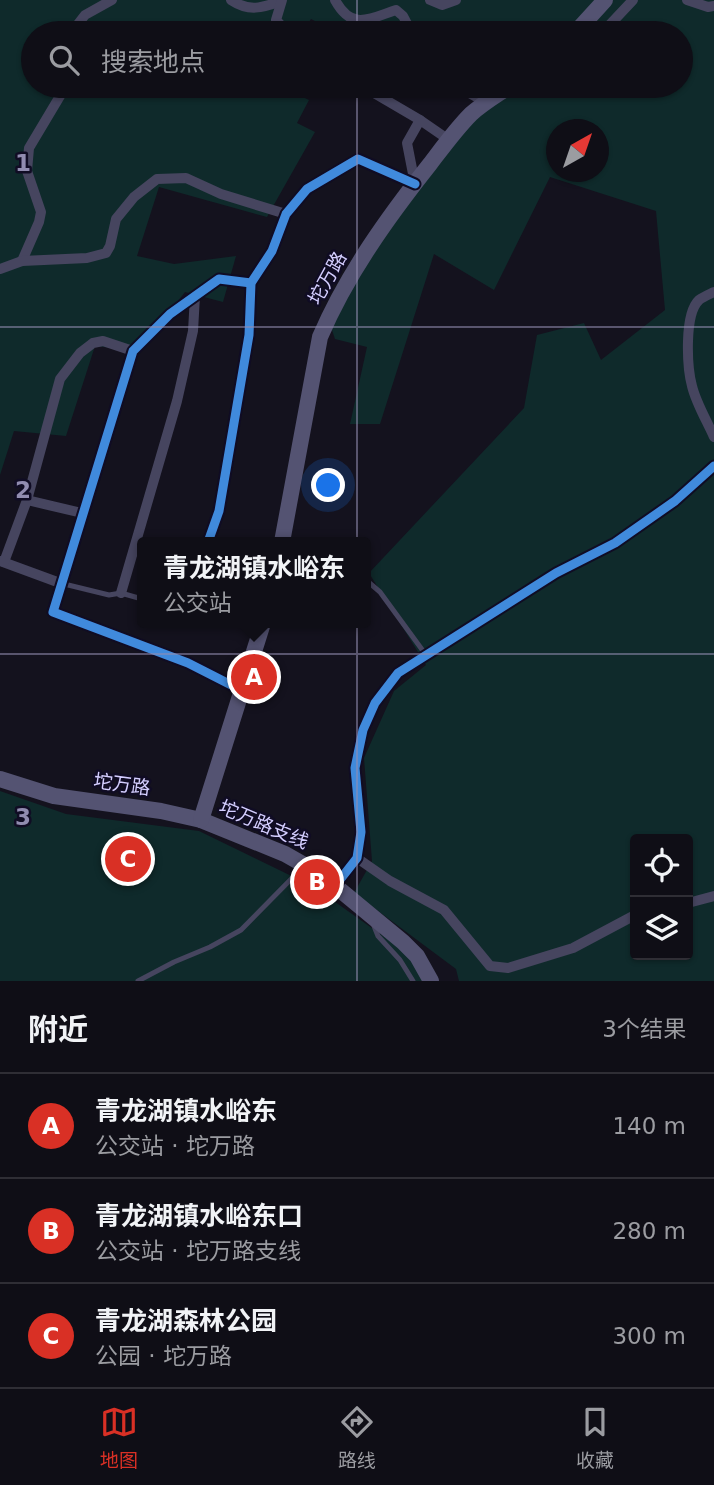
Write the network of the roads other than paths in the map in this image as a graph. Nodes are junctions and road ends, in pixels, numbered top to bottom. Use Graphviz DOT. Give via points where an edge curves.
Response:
graph roads {
  1 [pos="112,0"];
  2 [pos="231,0"];
  3 [pos="335,0"];
  4 [pos="430,0"];
  5 [pos="456,0"];
  6 [pos="605,0"];
  7 [pos="633,0"];
  8 [pos="687,0"];
  9 [pos="281,1"];
  10 [pos="714,6"];
  11 [pos="80,21"];
  12 [pos="277,21"];
  13 [pos="354,21"];
  14 [pos="364,21"];
  15 [pos="406,21"];
  16 [pos="586,21"];
  17 [pos="613,21"];
  18 [pos="59,98"];
  19 [pos="382,98"];
  20 [pos="478,98"];
  21 [pos="491,98"];
  22 [pos="485,102"];
  23 [pos="420,120"];
  24 [pos="449,140"];
  25 [pos="415,184"];
  26 [pos="286,214"];
  27 [pos="22,261"];
  28 [pos="0,269"];
  29 [pos="251,283"];
  30 [pos="714,292"];
  31 [pos="195,296"];
  32 [pos="133,351"];
  33 [pos="714,437"];
  34 [pos="714,466"];
  35 [pos="27,500"];
  36 [pos="82,513"];
  37 [pos="137,537"];
  38 [pos="210,537"];
  39 [pos="283,537"];
  40 [pos="137,538"];
  41 [pos="2,561"];
  42 [pos="60,583"];
  43 [pos="371,584"];
  44 [pos="121,593"];
  45 [pos="137,598"];
  46 [pos="257,628"];
  47 [pos="426,655"];
  48 [pos="243,691"];
  49 [pos="0,779"];
  50 [pos="201,820"];
  51 [pos="357,858"];
  52 [pos="306,864"];
  53 [pos="335,886"];
  54 [pos="714,896"];
  55 [pos="693,902"];
  56 [pos="371,916"];
  57 [pos="630,918"];
  58 [pos="138,981"];
  59 [pos="413,981"];
  60 [pos="431,981"];
  1 -- 11 [label="street"];
  2 -- 9 [label="street" via="257,9"];
  3 -- 13 [label="street"];
  4 -- 5 [label="street" via="442,5"];
  6 -- 16 [label="main road"];
  7 -- 17 [label="street"];
  8 -- 10 [label="street"];
  9 -- 12 [label="street"];
  14 -- 15 [label="street" via="396,10"];
  18 -- 27 [label="street" via="29,148 27,171 41,212"];
  19 -- 23 [label="street"];
  20 -- 22 [label="street"];
  21 -- 22 [label="main road, 坨万路"];
  22 -- 24 [label="main road, 坨万路"];
  23 -- 24 [label="street"];
  23 -- 25 [label="street" via="407,143"];
  24 -- 25 [label="main road, 坨万路"];
  25 -- 26 [label="street" via="358,159 307,189"];
  25 -- 39 [label="main road, 坨万路" via="358,264 320,337"];
  26 -- 27 [label="street" via="186,178 157,179 116,219 106,253"];
  26 -- 29 [label="street" via="272,251"];
  27 -- 28 [label="street"];
  29 -- 31 [label="street" via="219,279"];
  29 -- 38 [label="street" via="247,348 219,512"];
  30 -- 33 [label="street" via="699,300 689,323 692,387"];
  31 -- 32 [label="street"];
  31 -- 37 [label="street" via="193,331 177,401"];
  32 -- 35 [label="street" via="103,341 93,343 60,379"];
  32 -- 36 [label="street"];
  34 -- 47 [label="street" via="675,501 615,542 556,573"];
  35 -- 36 [label="street"];
  35 -- 41 [label="street"];
  36 -- 42 [label="street"];
  40 -- 44 [label="street"];
  41 -- 42 [label="street"];
  42 -- 44 [label="lane" via="109,595"];
  42 -- 48 [label="street" via="53,612 59,616 188,663"];
  43 -- 47 [label="lane"];
  44 -- 45 [label="lane"];
  46 -- 48 [label="main road"];
  47 -- 51 [label="street" via="398,673 363,730 355,768 361,832"];
  48 -- 50 [label="main road"];
  49 -- 50 [label="main road, 坨万路" via="54,796"];
  50 -- 52 [label="main road, 坨万路支线"];
  51 -- 53 [label="street"];
  51 -- 57 [label="street" via="444,910 490,966 509,968 573,948"];
  52 -- 53 [label="main road, 坨万路支线"];
  52 -- 58 [label="lane" via="241,930"];
  53 -- 56 [label="main road, 坨万路支线"];
  54 -- 55 [label="street"];
  56 -- 59 [label="lane" via="378,936"];
  56 -- 60 [label="main road, 坨万路支线" via="418,956"];
}
